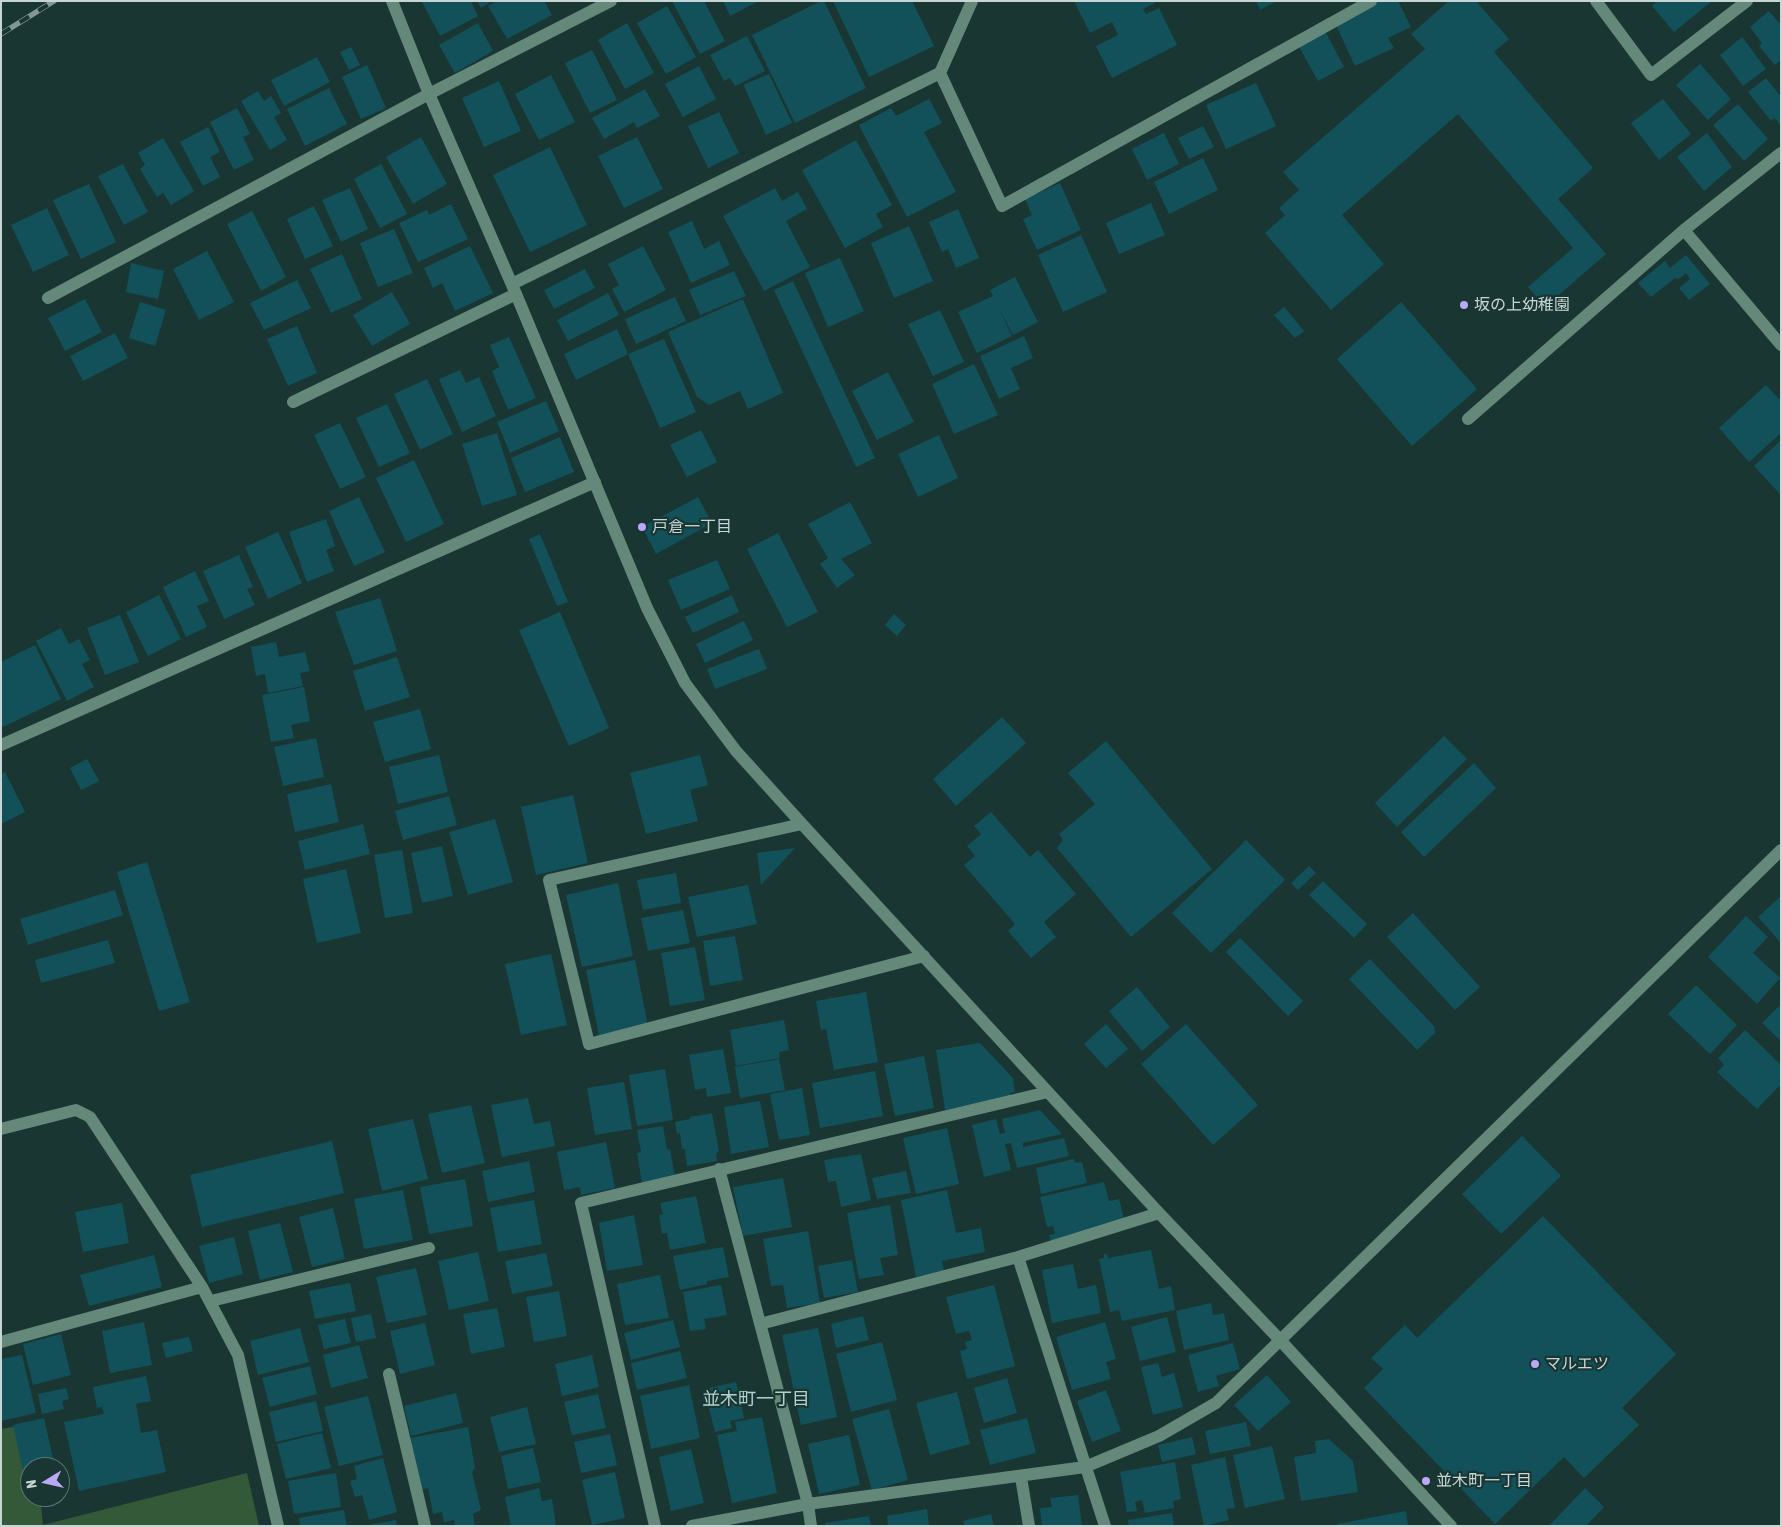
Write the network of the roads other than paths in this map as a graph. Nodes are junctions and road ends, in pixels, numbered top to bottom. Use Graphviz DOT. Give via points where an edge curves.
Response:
graph roads {
  1 [pos="392,1"];
  2 [pos="611,1"];
  3 [pos="972,1"];
  4 [pos="1371,1"];
  5 [pos="1596,1"];
  6 [pos="1748,1"];
  7 [pos="940,73"];
  8 [pos="430,94"];
  9 [pos="1781,153"];
  10 [pos="1684,230"];
  11 [pos="514,289"];
  12 [pos="48,298"];
  13 [pos="1781,345"];
  14 [pos="293,402"];
  15 [pos="1468,419"];
  16 [pos="595,482"];
  17 [pos="1,745"];
  18 [pos="802,824"];
  19 [pos="1781,850"];
  20 [pos="924,956"];
  21 [pos="1048,1092"];
  22 [pos="1,1129"];
  23 [pos="719,1169"];
  24 [pos="1159,1213"];
  25 [pos="429,1248"];
  26 [pos="1018,1257"];
  27 [pos="202,1287"];
  28 [pos="211,1301"];
  29 [pos="760,1324"];
  30 [pos="1280,1340"];
  31 [pos="1,1342"];
  32 [pos="389,1374"];
  33 [pos="1085,1468"];
  34 [pos="1021,1477"];
  35 [pos="808,1504"];
  36 [pos="278,1526"];
  37 [pos="426,1526"];
  38 [pos="655,1526"];
  39 [pos="692,1526"];
  40 [pos="811,1526"];
  41 [pos="1029,1526"];
  42 [pos="1105,1526"];
  43 [pos="1452,1526"];
  1 -- 8 [label="street"];
  2 -- 8 [label="street"];
  3 -- 7 [label="street"];
  4 -- 7 [label="street" via="1002,206"];
  5 -- 6 [label="street" via="1651,75"];
  7 -- 11 [label="street"];
  8 -- 11 [label="street"];
  8 -- 12 [label="street"];
  9 -- 10 [label="street"];
  10 -- 13 [label="street"];
  10 -- 15 [label="street"];
  11 -- 14 [label="street"];
  11 -- 16 [label="street"];
  16 -- 17 [label="street"];
  16 -- 18 [label="street" via="647,608 685,682 736,751"];
  18 -- 20 [label="street"];
  18 -- 20 [label="street" via="549,880 589,1044"];
  19 -- 30 [label="street"];
  20 -- 21 [label="street"];
  21 -- 23 [label="street"];
  21 -- 24 [label="street"];
  22 -- 27 [label="street" via="76,1110 90,1117"];
  23 -- 29 [label="street"];
  23 -- 38 [label="street" via="581,1203"];
  24 -- 26 [label="street"];
  24 -- 30 [label="street"];
  25 -- 28 [label="street"];
  26 -- 29 [label="street"];
  26 -- 33 [label="street"];
  27 -- 28 [label="street"];
  27 -- 31 [label="street"];
  28 -- 36 [label="street" via="238,1355"];
  29 -- 35 [label="street"];
  30 -- 33 [label="street" via="1216,1403 1159,1436"];
  30 -- 43 [label="street"];
  32 -- 37 [label="street"];
  33 -- 34 [label="street"];
  33 -- 42 [label="street"];
  34 -- 35 [label="street"];
  34 -- 41 [label="street"];
  35 -- 39 [label="street"];
  35 -- 40 [label="street"];
}
